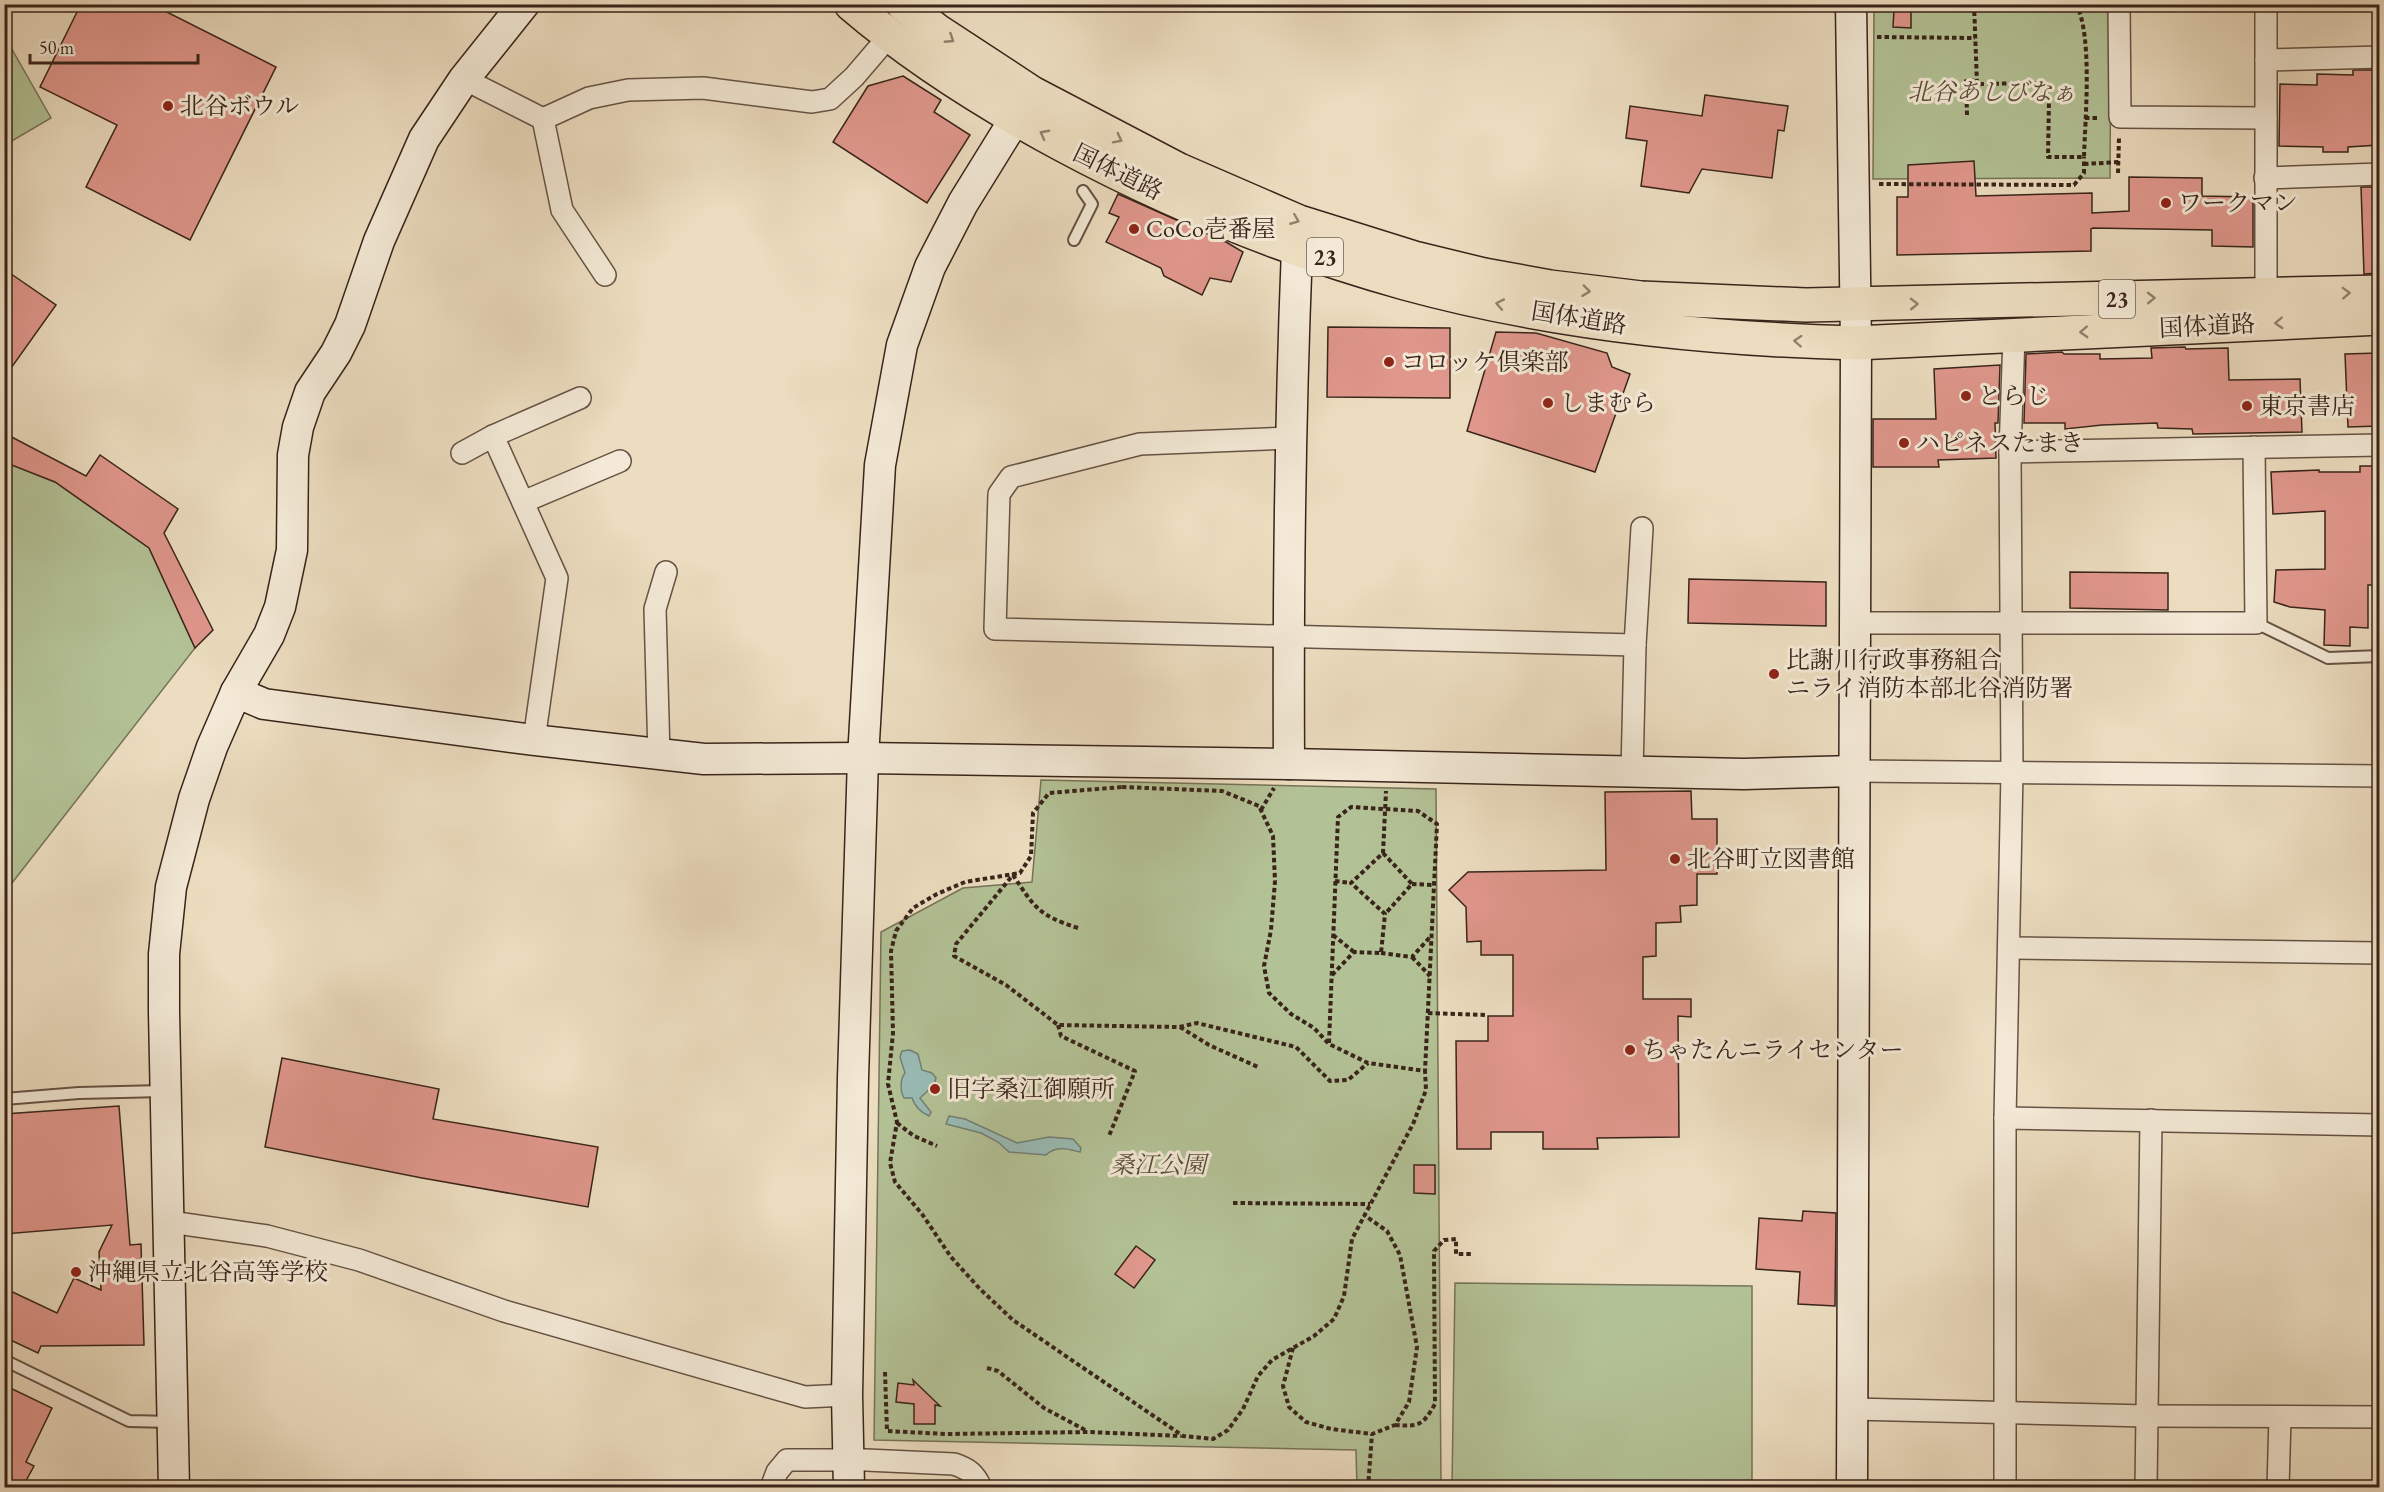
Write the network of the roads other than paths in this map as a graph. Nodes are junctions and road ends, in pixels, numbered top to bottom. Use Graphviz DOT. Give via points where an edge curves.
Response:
graph roads {
  1 [pos="524,4"];
  2 [pos="850,4"];
  3 [pos="903,4"];
  4 [pos="1851,4"];
  5 [pos="2119,4"];
  6 [pos="2266,4"];
  7 [pos="890,35"];
  8 [pos="2379,57"];
  9 [pos="2266,60"];
  10 [pos="464,79"];
  11 [pos="2266,117"];
  12 [pos="1015,119"];
  13 [pos="543,120"];
  14 [pos="2379,174"];
  15 [pos="2265,178"];
  16 [pos="1083,191"];
  17 [pos="1074,240"];
  18 [pos="1297,249"];
  19 [pos="605,275"];
  20 [pos="2379,292"];
  21 [pos="2266,296"];
  22 [pos="1856,305"];
  23 [pos="2379,318"];
  24 [pos="2014,335"];
  25 [pos="1856,343"];
  26 [pos="580,398"];
  27 [pos="493,436"];
  28 [pos="1290,438"];
  29 [pos="2379,444"];
  30 [pos="2254,447"];
  31 [pos="2010,452"];
  32 [pos="462,453"];
  33 [pos="620,461"];
  34 [pos="524,502"];
  35 [pos="1642,528"];
  36 [pos="666,572"];
  37 [pos="2011,622"];
  38 [pos="2256,622"];
  39 [pos="1855,623"];
  40 [pos="1288,635"];
  41 [pos="1635,645"];
  42 [pos="2379,656"];
  43 [pos="236,692"];
  44 [pos="534,740"];
  45 [pos="659,756"];
  46 [pos="863,758"];
  47 [pos="1855,771"];
  48 [pos="1284,772"];
  49 [pos="1632,772"];
  50 [pos="2012,772"];
  51 [pos="2379,776"];
  52 [pos="2010,948"];
  53 [pos="2379,953"];
  54 [pos="166,1091"];
  55 [pos="4,1099"];
  56 [pos="2005,1118"];
  57 [pos="2151,1120"];
  58 [pos="2379,1125"];
  59 [pos="170,1222"];
  60 [pos="4,1360"];
  61 [pos="847,1395"];
  62 [pos="1852,1409"];
  63 [pos="2006,1413"];
  64 [pos="2147,1416"];
  65 [pos="2280,1417"];
  66 [pos="2379,1417"];
  67 [pos="172,1422"];
  68 [pos="849,1474"];
  69 [pos="174,1488"];
  70 [pos="771,1488"];
  71 [pos="981,1488"];
  72 [pos="1852,1488"];
  73 [pos="2005,1488"];
  74 [pos="2146,1488"];
  75 [pos="2278,1488"];
  1 -- 10 [label="street"];
  2 -- 7 [label="main road, 国体道路 / 23"];
  3 -- 22 [label="main road, 国体道路 / 23, one-way" via="1032,93 1179,170 1299,222 1414,258 1550,287 1641,298"];
  4 -- 22 [label="street"];
  5 -- 11 [label="street" via="2120,117"];
  6 -- 9 [label="street"];
  7 -- 12 [label="main road, 国体道路 / 23"];
  7 -- 13 [label="street" via="830,99 812,102 703,88 628,90 590,98"];
  8 -- 9 [label="street"];
  9 -- 11 [label="street"];
  10 -- 13 [label="street"];
  10 -- 43 [label="street" via="424,139 379,241 351,325 310,392 293,455 292,550 287,578 269,635"];
  11 -- 15 [label="street"];
  18 -- 12 [label="main road, 国体道路 / 23, one-way" via="1178,201"];
  12 -- 46 [label="street" via="945,236 902,345 880,465"];
  13 -- 19 [label="street" via="562,210"];
  14 -- 15 [label="street"];
  15 -- 21 [label="street"];
  16 -- 17 [label="lane" via="1092,204"];
  25 -- 18 [label="main road, 国体道路 / 23, one-way" via="1653,330 1540,312 1405,283"];
  18 -- 28 [label="street"];
  21 -- 20 [label="main road, 国体道路 / 23, one-way"];
  22 -- 21 [label="main road, 国体道路 / 23, one-way"];
  22 -- 25 [label="street"];
  23 -- 24 [label="main road, 国体道路 / 23, one-way"];
  24 -- 25 [label="main road, 国体道路 / 23"];
  24 -- 31 [label="street"];
  25 -- 39 [label="street"];
  26 -- 27 [label="street"];
  27 -- 32 [label="street"];
  27 -- 34 [label="street"];
  28 -- 40 [label="street"];
  28 -- 40 [label="street" via="1140,444 1011,477 999,494 994,629"];
  29 -- 30 [label="street"];
  30 -- 31 [label="street"];
  30 -- 38 [label="street"];
  31 -- 37 [label="street"];
  33 -- 34 [label="street"];
  34 -- 44 [label="street" via="557,578"];
  35 -- 41 [label="street"];
  36 -- 45 [label="street" via="655,609"];
  37 -- 38 [label="street"];
  37 -- 39 [label="street"];
  37 -- 50 [label="street"];
  38 -- 42 [label="lane" via="2328,658"];
  39 -- 47 [label="street"];
  40 -- 41 [label="street"];
  40 -- 48 [label="street"];
  41 -- 49 [label="street"];
  43 -- 44 [label="street" via="264,704"];
  43 -- 54 [label="street" via="194,799 171,887 164,954"];
  44 -- 45 [label="street"];
  45 -- 46 [label="street" via="752,760"];
  46 -- 48 [label="street"];
  46 -- 61 [label="street"];
  47 -- 49 [label="street"];
  47 -- 50 [label="street"];
  47 -- 62 [label="street"];
  48 -- 49 [label="street"];
  50 -- 51 [label="street"];
  50 -- 52 [label="street"];
  52 -- 53 [label="street"];
  52 -- 56 [label="street"];
  54 -- 55 [label="lane"];
  54 -- 59 [label="street"];
  56 -- 57 [label="street"];
  56 -- 63 [label="street"];
  57 -- 58 [label="street"];
  57 -- 64 [label="street"];
  59 -- 61 [label="street" via="267,1236 359,1260 504,1311 804,1397"];
  59 -- 67 [label="street"];
  60 -- 67 [label="lane" via="129,1421"];
  61 -- 68 [label="street"];
  62 -- 63 [label="street"];
  62 -- 72 [label="street"];
  63 -- 64 [label="street"];
  63 -- 73 [label="street"];
  64 -- 65 [label="street"];
  64 -- 74 [label="street"];
  65 -- 66 [label="street"];
  65 -- 75 [label="street"];
  67 -- 69 [label="street"];
  68 -- 70 [label="street" via="787,1460"];
  68 -- 71 [label="street" via="954,1464 968,1468"];
}
